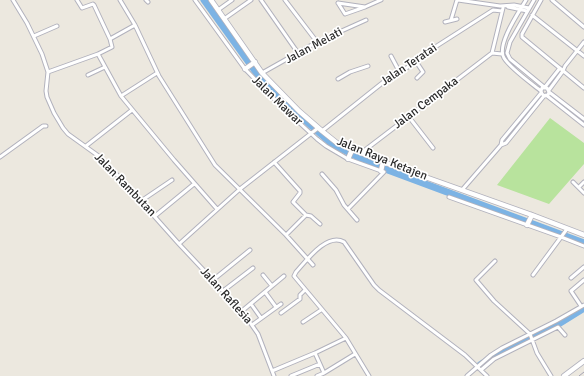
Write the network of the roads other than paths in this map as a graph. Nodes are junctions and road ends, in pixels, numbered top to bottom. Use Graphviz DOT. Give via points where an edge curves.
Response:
graph roads {
  1 [pos="13,0"];
  2 [pos="76,0"];
  3 [pos="120,0"];
  4 [pos="195,0"];
  5 [pos="211,0"];
  6 [pos="232,0"];
  7 [pos="251,0"];
  8 [pos="261,0"];
  9 [pos="285,0"];
  10 [pos="381,0"];
  11 [pos="457,0"];
  12 [pos="526,0"];
  13 [pos="534,0"];
  14 [pos="540,0"];
  15 [pos="552,0"];
  16 [pos="364,7"];
  17 [pos="522,8"];
  18 [pos="218,10"];
  19 [pos="528,10"];
  20 [pos="532,15"];
  21 [pos="224,19"];
  22 [pos="457,19"];
  23 [pos="366,20"];
  24 [pos="451,20"];
  25 [pos="445,22"];
  26 [pos="135,25"];
  27 [pos="57,26"];
  28 [pos="584,27"];
  29 [pos="34,36"];
  30 [pos="110,39"];
  31 [pos="317,42"];
  32 [pos="584,42"];
  33 [pos="577,51"];
  34 [pos="298,53"];
  35 [pos="492,53"];
  36 [pos="98,54"];
  37 [pos="502,54"];
  38 [pos="391,56"];
  39 [pos="584,56"];
  40 [pos="415,60"];
  41 [pos="254,62"];
  42 [pos="368,66"];
  43 [pos="565,66"];
  44 [pos="105,67"];
  45 [pos="246,68"];
  46 [pos="520,68"];
  47 [pos="560,69"];
  48 [pos="399,71"];
  49 [pos="517,71"];
  50 [pos="563,71"];
  51 [pos="48,72"];
  52 [pos="157,73"];
  53 [pos="262,73"];
  54 [pos="88,75"];
  55 [pos="417,78"];
  56 [pos="338,79"];
  57 [pos="544,87"];
  58 [pos="584,88"];
  59 [pos="549,91"];
  60 [pos="543,94"];
  61 [pos="121,96"];
  62 [pos="285,99"];
  63 [pos="280,104"];
  64 [pos="132,110"];
  65 [pos="524,113"];
  66 [pos="527,116"];
  67 [pos="409,117"];
  68 [pos="584,122"];
  69 [pos="46,126"];
  70 [pos="314,131"];
  71 [pos="322,132"];
  72 [pos="86,146"];
  73 [pos="501,146"];
  74 [pos="433,148"];
  75 [pos="361,153"];
  76 [pos="350,155"];
  77 [pos="0,157"];
  78 [pos="274,162"];
  79 [pos="383,168"];
  80 [pos="322,174"];
  81 [pos="172,180"];
  82 [pos="573,182"];
  83 [pos="584,182"];
  84 [pos="194,184"];
  85 [pos="579,187"];
  86 [pos="240,188"];
  87 [pos="462,190"];
  88 [pos="584,192"];
  89 [pos="449,197"];
  90 [pos="141,201"];
  91 [pos="217,209"];
  92 [pos="348,209"];
  93 [pos="306,215"];
  94 [pos="155,216"];
  95 [pos="531,216"];
  96 [pos="357,220"];
  97 [pos="320,224"];
  98 [pos="528,224"];
  99 [pos="567,230"];
  100 [pos="286,236"];
  101 [pos="562,236"];
  102 [pos="584,236"];
  103 [pos="179,244"];
  104 [pos="584,246"];
  105 [pos="250,250"];
  106 [pos="308,259"];
  107 [pos="495,261"];
  108 [pos="313,265"];
  109 [pos="584,267"];
  110 [pos="253,268"];
  111 [pos="264,275"];
  112 [pos="533,275"];
  113 [pos="284,276"];
  114 [pos="571,278"];
  115 [pos="213,280"];
  116 [pos="584,280"];
  117 [pos="272,286"];
  118 [pos="305,290"];
  119 [pos="223,291"];
  120 [pos="265,292"];
  121 [pos="251,304"];
  122 [pos="281,304"];
  123 [pos="583,306"];
  124 [pos="276,307"];
  125 [pos="321,310"];
  126 [pos="242,311"];
  127 [pos="281,313"];
  128 [pos="261,318"];
  129 [pos="303,322"];
  130 [pos="252,325"];
  131 [pos="565,336"];
  132 [pos="531,337"];
  133 [pos="346,338"];
  134 [pos="315,353"];
  135 [pos="355,354"];
  136 [pos="584,361"];
  137 [pos="320,364"];
  138 [pos="479,368"];
  139 [pos="272,371"];
  140 [pos="324,373"];
  141 [pos="274,376"];
  142 [pos="291,376"];
  143 [pos="316,376"];
  144 [pos="369,376"];
  145 [pos="467,376"];
  146 [pos="487,376"];
  147 [pos="551,376"];
  148 [pos="564,376"];
  1 -- 29 [label="street, Jalan Rambutan"];
  2 -- 30 [label="street" via="82,8 94,5"];
  3 -- 26 [label="street"];
  4 -- 45 [label="street, Jalan Mawar"];
  5 -- 18 [label="street, Jalan Raya Ketajen"];
  6 -- 18 [label="street"];
  7 -- 21 [label="street"];
  8 -- 34 [label="street"];
  9 -- 31 [label="street"];
  10 -- 16 [label="street"];
  11 -- 17 [label="street" via="514,5"];
  11 -- 24 [label="street"];
  12 -- 17 [label="street"];
  13 -- 19 [label="street"];
  14 -- 20 [label="street"];
  15 -- 28 [label="street"];
  16 -- 16 [label="street" via="339,2 338,3 345,14"];
  17 -- 19 [label="street"];
  17 -- 37 [label="street" via="507,34"];
  18 -- 21 [label="street, Jalan Raya Ketajen"];
  19 -- 46 [label="street" via="507,51 509,58"];
  20 -- 33 [label="street"];
  20 -- 47 [label="street" via="522,37"];
  21 -- 41 [label="street, Jalan Raya Ketajen"];
  22 -- 24 [label="street"];
  23 -- 31 [label="street, Jalan Melati"];
  24 -- 25 [label="street"];
  26 -- 30 [label="street"];
  26 -- 52 [label="street"];
  27 -- 29 [label="street"];
  29 -- 51 [label="street, Jalan Rambutan"];
  30 -- 36 [label="street" via="112,48"];
  31 -- 34 [label="street, Jalan Melati"];
  32 -- 33 [label="street"];
  33 -- 39 [label="street"];
  33 -- 43 [label="street"];
  34 -- 53 [label="street, Jalan Melati"];
  35 -- 37 [label="street"];
  35 -- 40 [label="street, Jalan Teratai" via="502,10 493,10"];
  35 -- 67 [label="street, Jalan Cempaka"];
  36 -- 44 [label="street"];
  36 -- 51 [label="street"];
  37 -- 49 [label="street"];
  38 -- 48 [label="street"];
  40 -- 48 [label="street, Jalan Teratai" via="410,66"];
  40 -- 55 [label="street" via="423,72"];
  41 -- 45 [label="street"];
  41 -- 53 [label="street, Jalan Raya Ketajen"];
  42 -- 56 [label="street"];
  43 -- 47 [label="street"];
  43 -- 50 [label="street"];
  44 -- 54 [label="street"];
  44 -- 61 [label="street"];
  45 -- 63 [label="street, Jalan Mawar"];
  46 -- 49 [label="street"];
  46 -- 57 [label="street"];
  47 -- 50 [label="street"];
  47 -- 57 [label="street"];
  48 -- 71 [label="street, Jalan Teratai"];
  49 -- 60 [label="street"];
  50 -- 58 [label="street"];
  50 -- 59 [label="street"];
  51 -- 72 [label="street, Jalan Rambutan" via="46,94 54,113 66,132"];
  52 -- 61 [label="street"];
  52 -- 86 [label="street" via="215,165"];
  53 -- 62 [label="street, Jalan Raya Ketajen"];
  57 -- 59 [label="street"];
  57 -- 60 [label="street"];
  59 -- 60 [label="street"];
  59 -- 68 [label="street"];
  60 -- 65 [label="street"];
  60 -- 66 [label="street"];
  60 -- 68 [label="street"];
  61 -- 64 [label="street"];
  62 -- 63 [label="street"];
  62 -- 70 [label="street, Jalan Raya Ketajen"];
  63 -- 70 [label="street, Jalan Mawar"];
  64 -- 72 [label="street"];
  64 -- 84 [label="street"];
  65 -- 66 [label="street"];
  65 -- 73 [label="street" via="502,140"];
  66 -- 73 [label="street"];
  67 -- 74 [label="street"];
  67 -- 75 [label="street, Jalan Cempaka"];
  69 -- 77 [label="street"];
  70 -- 71 [label="street, Jalan Raya Ketajen"];
  70 -- 76 [label="street, Jalan Mawar" via="326,146"];
  70 -- 78 [label="street"];
  71 -- 76 [label="street, Jalan Raya Ketajen"];
  72 -- 90 [label="street, Jalan Rambutan" via="110,167"];
  73 -- 87 [label="street"];
  75 -- 76 [label="street, Jalan Raya Ketajen"];
  75 -- 79 [label="street, Jalan Raya Ketajen"];
  76 -- 79 [label="street, Jalan Mawar"];
  78 -- 86 [label="street"];
  78 -- 93 [label="street" via="300,191 293,202"];
  79 -- 87 [label="street, Jalan Raya Ketajen"];
  79 -- 92 [label="street"];
  80 -- 92 [label="street"];
  81 -- 90 [label="street"];
  82 -- 85 [label="street"];
  83 -- 85 [label="street"];
  84 -- 91 [label="street"];
  84 -- 94 [label="street"];
  85 -- 88 [label="street"];
  86 -- 91 [label="street"];
  86 -- 100 [label="street"];
  87 -- 95 [label="street, Jalan Raya Ketajen"];
  89 -- 98 [label="street"];
  90 -- 94 [label="street, Jalan Rambutan"];
  91 -- 103 [label="street"];
  92 -- 96 [label="street"];
  93 -- 97 [label="street" via="312,216"];
  93 -- 100 [label="street"];
  94 -- 103 [label="street, Jalan Rambutan"];
  95 -- 98 [label="street"];
  95 -- 99 [label="street, Jalan Raya Ketajen"];
  98 -- 101 [label="street"];
  99 -- 101 [label="street"];
  99 -- 102 [label="street, Jalan Raya Ketajen"];
  100 -- 106 [label="street"];
  101 -- 104 [label="street"];
  101 -- 112 [label="street"];
  103 -- 115 [label="street, Jalan Raflesia"];
  105 -- 115 [label="street"];
  106 -- 108 [label="street"];
  106 -- 118 [label="street" via="294,274"];
  106 -- 138 [label="street" via="330,240 342,240 379,290"];
  107 -- 132 [label="street" via="476,280"];
  109 -- 114 [label="street"];
  110 -- 119 [label="street"];
  111 -- 117 [label="street"];
  113 -- 117 [label="street"];
  115 -- 119 [label="street, Jalan Raflesia"];
  116 -- 123 [label="street" via="571,291"];
  117 -- 120 [label="street"];
  118 -- 125 [label="street"];
  118 -- 127 [label="street" via="300,299"];
  119 -- 126 [label="street, Jalan Raflesia"];
  120 -- 121 [label="street"];
  120 -- 124 [label="street"];
  121 -- 126 [label="street"];
  121 -- 128 [label="street"];
  122 -- 124 [label="street"];
  123 -- 132 [label="street"];
  124 -- 128 [label="street"];
  125 -- 129 [label="street"];
  125 -- 133 [label="street"];
  126 -- 130 [label="street, Jalan Raflesia"];
  128 -- 130 [label="street"];
  130 -- 139 [label="street, Jalan Raflesia"];
  131 -- 132 [label="street" via="558,327"];
  132 -- 138 [label="street"];
  132 -- 138 [label="street" via="496,352"];
  132 -- 147 [label="street"];
  133 -- 134 [label="street"];
  133 -- 135 [label="street"];
  134 -- 137 [label="street"];
  134 -- 139 [label="street"];
  135 -- 140 [label="street"];
  135 -- 144 [label="street"];
  136 -- 148 [label="street"];
  137 -- 140 [label="street"];
  137 -- 142 [label="street"];
  138 -- 145 [label="street"];
  138 -- 146 [label="street"];
  139 -- 141 [label="street, Jalan Raflesia"];
  140 -- 143 [label="street"];
}
